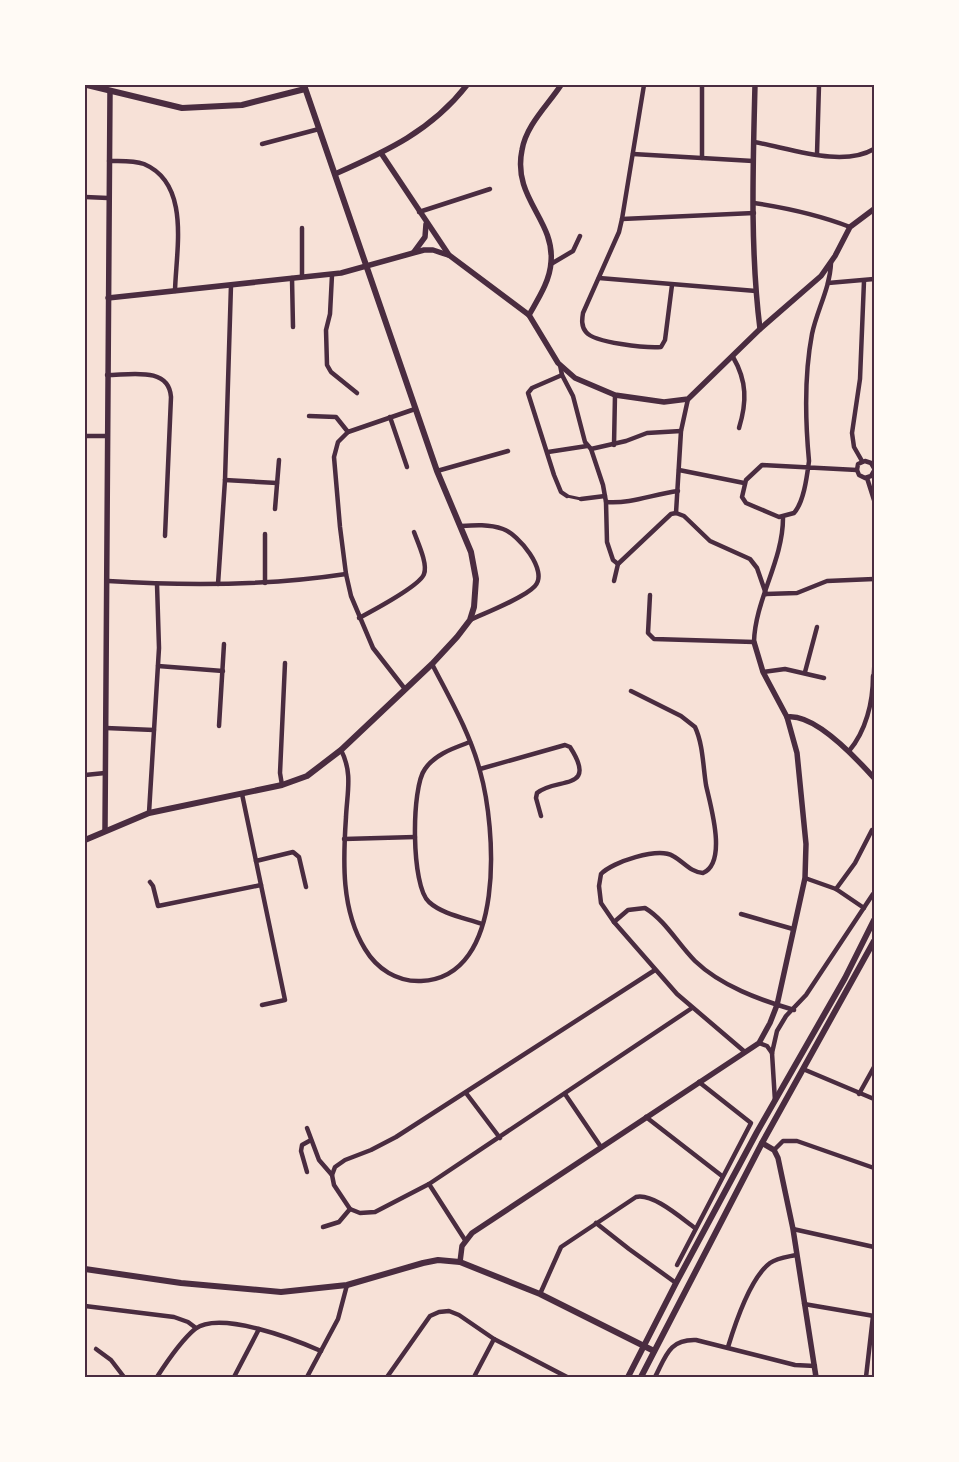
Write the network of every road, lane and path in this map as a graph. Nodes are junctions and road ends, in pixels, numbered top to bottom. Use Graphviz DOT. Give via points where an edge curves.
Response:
graph roads {
  1 [pos="87,85"];
  2 [pos="466,85"];
  3 [pos="561,85"];
  4 [pos="644,85"];
  5 [pos="702,85"];
  6 [pos="755,85"];
  7 [pos="819,85"];
  8 [pos="305,87"];
  9 [pos="110,91"];
  10 [pos="319,129"];
  11 [pos="754,142"];
  12 [pos="262,144"];
  13 [pos="874,149"];
  14 [pos="381,153"];
  15 [pos="633,154"];
  16 [pos="816,154"];
  17 [pos="702,158"];
  18 [pos="109,160"];
  19 [pos="753,161"];
  20 [pos="335,174"];
  21 [pos="490,190"];
  22 [pos="85,197"];
  23 [pos="108,198"];
  24 [pos="754,203"];
  25 [pos="874,210"];
  26 [pos="419,212"];
  27 [pos="754,213"];
  28 [pos="622,218"];
  29 [pos="426,224"];
  30 [pos="850,227"];
  31 [pos="302,228"];
  32 [pos="580,236"];
  33 [pos="414,252"];
  34 [pos="449,255"];
  35 [pos="831,263"];
  36 [pos="551,264"];
  37 [pos="366,266"];
  38 [pos="332,275"];
  39 [pos="302,277"];
  40 [pos="292,278"];
  41 [pos="599,278"];
  42 [pos="874,280"];
  43 [pos="864,281"];
  44 [pos="828,283"];
  45 [pos="231,285"];
  46 [pos="672,285"];
  47 [pos="175,291"];
  48 [pos="756,291"];
  49 [pos="108,298"];
  50 [pos="529,314"];
  51 [pos="293,326"];
  52 [pos="760,329"];
  53 [pos="733,357"];
  54 [pos="560,365"];
  55 [pos="107,375"];
  56 [pos="562,375"];
  57 [pos="357,393"];
  58 [pos="615,395"];
  59 [pos="688,399"];
  60 [pos="415,409"];
  61 [pos="309,416"];
  62 [pos="390,417"];
  63 [pos="739,428"];
  64 [pos="681,431"];
  65 [pos="348,432"];
  66 [pos="85,436"];
  67 [pos="106,436"];
  68 [pos="614,445"];
  69 [pos="589,447"];
  70 [pos="508,450"];
  71 [pos="548,452"];
  72 [pos="279,460"];
  73 [pos="862,461"];
  74 [pos="872,461"];
  75 [pos="408,467"];
  76 [pos="808,468"];
  77 [pos="679,470"];
  78 [pos="857,470"];
  79 [pos="437,471"];
  80 [pos="874,471"];
  81 [pos="867,478"];
  82 [pos="225,480"];
  83 [pos="277,483"];
  84 [pos="744,483"];
  85 [pos="678,491"];
  86 [pos="567,496"];
  87 [pos="606,499"];
  88 [pos="581,500"];
  89 [pos="874,500"];
  90 [pos="275,509"];
  91 [pos="676,513"];
  92 [pos="783,518"];
  93 [pos="461,526"];
  94 [pos="414,532"];
  95 [pos="265,534"];
  96 [pos="165,536"];
  97 [pos="618,564"];
  98 [pos="346,574"];
  99 [pos="874,579"];
  100 [pos="108,581"];
  101 [pos="614,581"];
  102 [pos="264,582"];
  103 [pos="157,584"];
  104 [pos="218,584"];
  105 [pos="766,594"];
  106 [pos="650,595"];
  107 [pos="359,618"];
  108 [pos="470,620"];
  109 [pos="817,627"];
  110 [pos="754,642"];
  111 [pos="224,644"];
  112 [pos="874,657"];
  113 [pos="285,663"];
  114 [pos="432,664"];
  115 [pos="158,666"];
  116 [pos="222,671"];
  117 [pos="763,672"];
  118 [pos="805,672"];
  119 [pos="873,676"];
  120 [pos="824,678"];
  121 [pos="405,689"];
  122 [pos="630,691"];
  123 [pos="872,702"];
  124 [pos="787,717"];
  125 [pos="219,726"];
  126 [pos="106,728"];
  127 [pos="154,730"];
  128 [pos="470,742"];
  129 [pos="341,750"];
  130 [pos="849,751"];
  131 [pos="480,769"];
  132 [pos="105,773"];
  133 [pos="85,774"];
  134 [pos="874,778"];
  135 [pos="282,785"];
  136 [pos="242,794"];
  137 [pos="149,813"];
  138 [pos="541,816"];
  139 [pos="105,830"];
  140 [pos="872,830"];
  141 [pos="415,837"];
  142 [pos="344,839"];
  143 [pos="85,840"];
  144 [pos="256,861"];
  145 [pos="805,878"];
  146 [pos="150,882"];
  147 [pos="261,885"];
  148 [pos="306,887"];
  149 [pos="836,889"];
  150 [pos="874,894"];
  151 [pos="864,908"];
  152 [pos="741,914"];
  153 [pos="874,920"];
  154 [pos="614,922"];
  155 [pos="482,924"];
  156 [pos="793,929"];
  157 [pos="874,941"];
  158 [pos="655,970"];
  159 [pos="262,1005"];
  160 [pos="777,1005"];
  161 [pos="692,1008"];
  162 [pos="794,1010"];
  163 [pos="759,1043"];
  164 [pos="744,1052"];
  165 [pos="772,1053"];
  166 [pos="874,1067"];
  167 [pos="803,1069"];
  168 [pos="699,1082"];
  169 [pos="466,1093"];
  170 [pos="564,1094"];
  171 [pos="859,1094"];
  172 [pos="874,1099"];
  173 [pos="775,1103"];
  174 [pos="646,1117"];
  175 [pos="307,1128"];
  176 [pos="500,1138"];
  177 [pos="311,1140"];
  178 [pos="762,1143"];
  179 [pos="601,1147"];
  180 [pos="774,1150"];
  181 [pos="874,1168"];
  182 [pos="307,1172"];
  183 [pos="332,1174"];
  184 [pos="722,1176"];
  185 [pos="429,1184"];
  186 [pos="350,1209"];
  187 [pos="596,1222"];
  188 [pos="323,1226"];
  189 [pos="695,1228"];
  190 [pos="793,1229"];
  191 [pos="465,1240"];
  192 [pos="874,1247"];
  193 [pos="796,1255"];
  194 [pos="460,1262"];
  195 [pos="676,1265"];
  196 [pos="85,1269"];
  197 [pos="676,1282"];
  198 [pos="346,1285"];
  199 [pos="540,1294"];
  200 [pos="803,1304"];
  201 [pos="85,1306"];
  202 [pos="873,1316"];
  203 [pos="196,1328"];
  204 [pos="259,1329"];
  205 [pos="494,1339"];
  206 [pos="645,1346"];
  207 [pos="728,1347"];
  208 [pos="96,1349"];
  209 [pos="321,1351"];
  210 [pos="654,1351"];
  211 [pos="815,1366"];
  212 [pos="124,1377"];
  213 [pos="157,1377"];
  214 [pos="234,1377"];
  215 [pos="307,1377"];
  216 [pos="387,1377"];
  217 [pos="474,1377"];
  218 [pos="567,1377"];
  219 [pos="628,1377"];
  220 [pos="641,1377"];
  221 [pos="655,1377"];
  222 [pos="816,1377"];
  223 [pos="866,1377"];
  1 -- 9 [label="main road"];
  2 -- 14 [label="street" via="422,130"];
  3 -- 36 [label="street" via="525,137 520,160 524,192 544,228 551,247"];
  4 -- 15 [label="street"];
  5 -- 17 [label="street"];
  6 -- 11 [label="street"];
  7 -- 16 [label="street"];
  8 -- 9 [label="main road" via="242,105 200,108 171,107"];
  8 -- 10 [label="main road"];
  9 -- 18 [label="street"];
  10 -- 12 [label="street"];
  10 -- 20 [label="main road"];
  11 -- 16 [label="street"];
  11 -- 19 [label="street"];
  13 -- 16 [label="street" via="849,158"];
  14 -- 20 [label="street"];
  14 -- 26 [label="street"];
  15 -- 17 [label="street"];
  15 -- 28 [label="street"];
  17 -- 19 [label="street"];
  18 -- 23 [label="street"];
  18 -- 47 [label="street" via="143,164 160,175 174,193 177,213"];
  19 -- 24 [label="street"];
  20 -- 37 [label="main road"];
  21 -- 26 [label="street"];
  22 -- 23 [label="street"];
  23 -- 49 [label="street"];
  24 -- 27 [label="street"];
  24 -- 30 [label="street" via="810,213"];
  25 -- 30 [label="street"];
  26 -- 29 [label="street"];
  27 -- 28 [label="street"];
  27 -- 48 [label="street"];
  28 -- 41 [label="street"];
  29 -- 33 [label="street" via="425,237"];
  29 -- 34 [label="street"];
  30 -- 35 [label="street"];
  31 -- 39 [label="street"];
  32 -- 36 [label="street" via="573,250"];
  33 -- 34 [label="street" via="433,250"];
  33 -- 37 [label="street"];
  34 -- 50 [label="street"];
  35 -- 44 [label="street"];
  35 -- 52 [label="street" via="821,276"];
  36 -- 50 [label="street" via="541,294"];
  37 -- 38 [label="street"];
  37 -- 60 [label="main road"];
  38 -- 39 [label="street"];
  38 -- 57 [label="street" via="326,330 327,365"];
  39 -- 40 [label="street"];
  40 -- 45 [label="street"];
  40 -- 51 [label="street"];
  41 -- 46 [label="street"];
  41 -- 46 [label="street" via="583,313 586,332 596,338 641,346 664,344"];
  42 -- 43 [label="street"];
  43 -- 44 [label="street"];
  43 -- 73 [label="street" via="860,379 852,433 854,447"];
  44 -- 76 [label="street" via="813,332 806,370"];
  45 -- 47 [label="street"];
  45 -- 82 [label="street"];
  46 -- 48 [label="street"];
  47 -- 49 [label="street"];
  48 -- 52 [label="street"];
  49 -- 55 [label="street"];
  50 -- 54 [label="street"];
  52 -- 53 [label="street"];
  53 -- 59 [label="street"];
  53 -- 63 [label="street" via="745,386 744,413"];
  54 -- 56 [label="street"];
  54 -- 58 [label="street" via="586,385"];
  55 -- 67 [label="street"];
  55 -- 96 [label="street" via="155,375 164,379 170,388"];
  56 -- 69 [label="street" via="573,396"];
  56 -- 71 [label="street" via="532,388 528,393"];
  58 -- 59 [label="street" via="664,402"];
  58 -- 68 [label="street"];
  59 -- 64 [label="street"];
  60 -- 62 [label="street"];
  60 -- 79 [label="main road"];
  61 -- 65 [label="street" via="336,417"];
  62 -- 65 [label="street"];
  62 -- 75 [label="street"];
  64 -- 68 [label="street" via="647,434"];
  64 -- 77 [label="street"];
  65 -- 98 [label="street" via="338,442 334,457"];
  66 -- 67 [label="street"];
  67 -- 100 [label="street"];
  68 -- 69 [label="street"];
  69 -- 71 [label="street"];
  69 -- 87 [label="street"];
  70 -- 79 [label="street"];
  71 -- 86 [label="street" via="559,489"];
  72 -- 83 [label="street"];
  73 -- 74 [label="street"];
  73 -- 78 [label="street"];
  74 -- 80 [label="street"];
  76 -- 78 [label="street"];
  76 -- 84 [label="street" via="765,464"];
  76 -- 92 [label="street" via="796,511"];
  77 -- 84 [label="street"];
  77 -- 85 [label="street"];
  78 -- 81 [label="street" via="860,476"];
  79 -- 93 [label="main road"];
  80 -- 81 [label="street"];
  81 -- 89 [label="street"];
  82 -- 83 [label="street"];
  82 -- 104 [label="street"];
  83 -- 90 [label="street"];
  84 -- 92 [label="street" via="742,500"];
  85 -- 87 [label="street" via="654,494 631,502"];
  85 -- 91 [label="street"];
  86 -- 88 [label="street"];
  87 -- 88 [label="street"];
  87 -- 97 [label="street" via="607,542 613,560"];
  91 -- 97 [label="street" via="671,514"];
  91 -- 105 [label="street" via="684,516 710,541 754,563"];
  92 -- 105 [label="street"];
  93 -- 108 [label="main road" via="471,552 476,579"];
  93 -- 108 [label="street" via="488,525 511,533 523,544 539,573 538,582 527,592"];
  94 -- 107 [label="street" via="425,568 423,577 406,591"];
  95 -- 102 [label="street"];
  97 -- 101 [label="street"];
  98 -- 102 [label="street"];
  98 -- 107 [label="street"];
  99 -- 105 [label="street" via="827,581 797,593"];
  100 -- 103 [label="street"];
  100 -- 126 [label="street"];
  102 -- 104 [label="street"];
  103 -- 104 [label="street"];
  103 -- 115 [label="street"];
  105 -- 110 [label="street" via="755,626"];
  106 -- 110 [label="street" via="648,634 654,639"];
  107 -- 121 [label="street" via="373,648"];
  108 -- 114 [label="main road"];
  109 -- 118 [label="street"];
  110 -- 117 [label="street"];
  111 -- 116 [label="street"];
  112 -- 119 [label="street"];
  113 -- 135 [label="street"];
  114 -- 121 [label="main road"];
  114 -- 128 [label="street"];
  115 -- 116 [label="street"];
  115 -- 127 [label="street"];
  116 -- 125 [label="street"];
  117 -- 118 [label="street" via="785,669"];
  117 -- 124 [label="street"];
  118 -- 120 [label="street"];
  119 -- 123 [label="street"];
  121 -- 129 [label="main road"];
  122 -- 154 [label="street" via="681,716 695,727 716,838 712,863 703,873 674,856 658,853 606,869 599,879 600,894 605,910"];
  123 -- 130 [label="street"];
  124 -- 130 [label="street" via="804,720"];
  124 -- 145 [label="street" via="797,753 806,844"];
  126 -- 127 [label="street"];
  126 -- 132 [label="street"];
  127 -- 137 [label="street"];
  128 -- 131 [label="street"];
  128 -- 141 [label="street" via="444,752 424,770 415,794"];
  129 -- 135 [label="main road" via="307,776"];
  129 -- 142 [label="street" via="350,780"];
  130 -- 134 [label="street"];
  131 -- 138 [label="street" via="565,745 570,747 579,770 578,776 575,780 537,792"];
  131 -- 155 [label="street" via="492,837 492,864"];
  132 -- 133 [label="street"];
  132 -- 139 [label="street"];
  135 -- 136 [label="main road"];
  136 -- 137 [label="main road"];
  136 -- 144 [label="street"];
  137 -- 139 [label="main road"];
  139 -- 143 [label="main road"];
  140 -- 149 [label="street" via="855,863"];
  141 -- 142 [label="street"];
  141 -- 155 [label="street" via="423,896 437,908"];
  142 -- 155 [label="street" via="348,908 360,941 381,968 399,978 415,981 448,975 469,956"];
  144 -- 147 [label="street"];
  144 -- 148 [label="street" via="293,852 299,857"];
  145 -- 149 [label="street"];
  145 -- 156 [label="street"];
  146 -- 147 [label="street" via="158,906"];
  147 -- 159 [label="street" via="285,1000"];
  149 -- 151 [label="street"];
  150 -- 151 [label="street"];
  151 -- 162 [label="street"];
  152 -- 156 [label="street"];
  153 -- 173 [label="main road"];
  154 -- 158 [label="street"];
  154 -- 160 [label="street" via="628,910 645,908 703,967 732,986"];
  156 -- 160 [label="street"];
  157 -- 167 [label="main road"];
  158 -- 161 [label="street"];
  158 -- 169 [label="street"];
  160 -- 162 [label="street"];
  160 -- 163 [label="street"];
  161 -- 164 [label="street"];
  161 -- 170 [label="street"];
  162 -- 165 [label="street" via="777,1031"];
  163 -- 164 [label="street"];
  163 -- 165 [label="street"];
  164 -- 168 [label="street"];
  165 -- 173 [label="street"];
  166 -- 171 [label="street"];
  167 -- 171 [label="street"];
  167 -- 178 [label="main road"];
  168 -- 174 [label="street"];
  168 -- 184 [label="street" via="751,1123"];
  169 -- 176 [label="street"];
  169 -- 183 [label="street" via="371,1150 344,1160"];
  170 -- 176 [label="street"];
  170 -- 179 [label="street"];
  171 -- 172 [label="street"];
  173 -- 197 [label="main road"];
  174 -- 179 [label="street"];
  174 -- 184 [label="street"];
  175 -- 177 [label="street"];
  176 -- 185 [label="street"];
  177 -- 182 [label="street" via="302,1145 301,1151"];
  177 -- 183 [label="street" via="318,1160"];
  178 -- 180 [label="street"];
  178 -- 210 [label="main road"];
  179 -- 191 [label="street"];
  180 -- 181 [label="street" via="783,1141 797,1141"];
  180 -- 190 [label="street"];
  183 -- 186 [label="street" via="334,1185"];
  184 -- 189 [label="street"];
  185 -- 186 [label="street" via="375,1212 360,1213"];
  185 -- 191 [label="street"];
  186 -- 188 [label="street" via="339,1222"];
  187 -- 189 [label="street" via="641,1196 654,1200"];
  187 -- 197 [label="street"];
  187 -- 199 [label="street" via="561,1247"];
  189 -- 195 [label="street"];
  190 -- 192 [label="street"];
  190 -- 193 [label="street"];
  191 -- 194 [label="street"];
  193 -- 200 [label="street"];
  193 -- 207 [label="street" via="769,1264 760,1275 739,1313"];
  194 -- 198 [label="main road" via="438,1260"];
  194 -- 199 [label="main road"];
  196 -- 198 [label="main road" via="260,1291"];
  197 -- 206 [label="main road"];
  198 -- 209 [label="street" via="338,1319"];
  199 -- 206 [label="main road"];
  200 -- 202 [label="street"];
  200 -- 211 [label="street"];
  201 -- 203 [label="street" via="174,1317"];
  202 -- 223 [label="street"];
  203 -- 204 [label="street" via="226,1323"];
  203 -- 213 [label="street"];
  204 -- 209 [label="street"];
  204 -- 214 [label="street"];
  205 -- 216 [label="street" via="459,1315 439,1312 430,1316"];
  205 -- 217 [label="street"];
  205 -- 218 [label="street"];
  206 -- 210 [label="main road"];
  206 -- 219 [label="main road"];
  207 -- 211 [label="street" via="794,1365"];
  207 -- 221 [label="street" via="696,1340 678,1342"];
  208 -- 212 [label="street" via="111,1360"];
  209 -- 215 [label="street"];
  210 -- 220 [label="main road"];
  211 -- 222 [label="street"];
}
